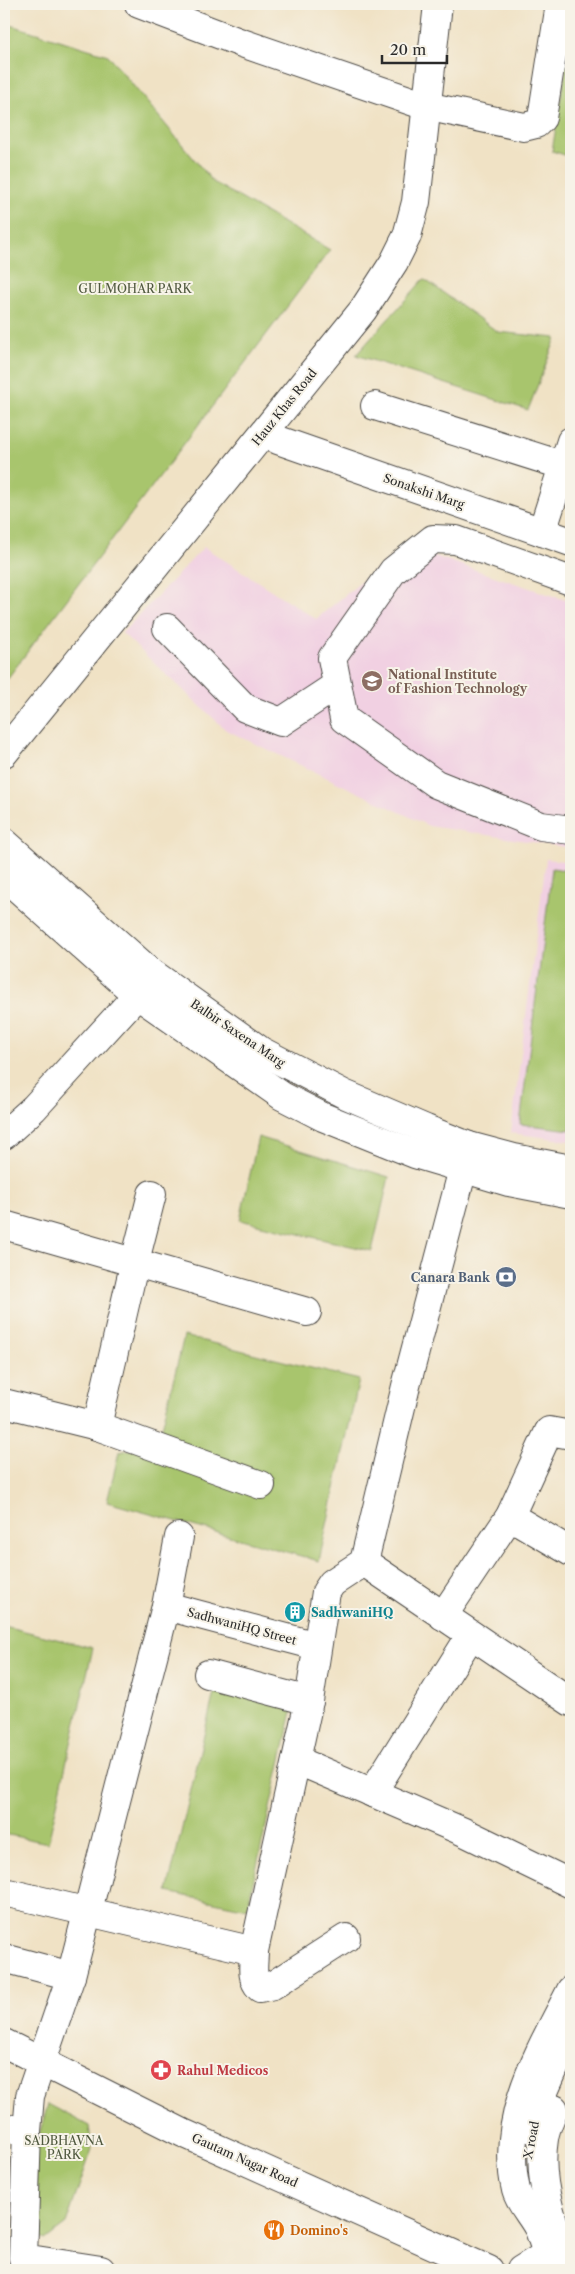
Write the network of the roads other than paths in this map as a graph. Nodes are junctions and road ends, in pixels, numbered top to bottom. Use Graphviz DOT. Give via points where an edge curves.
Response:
graph roads {
  1 [pos="139,4"];
  2 [pos="438,4"];
  3 [pos="560,4"];
  4 [pos="426,106"];
  5 [pos="375,406"];
  6 [pos="278,440"];
  7 [pos="569,458"];
  8 [pos="542,532"];
  9 [pos="571,542"];
  10 [pos="571,582"];
  11 [pos="167,628"];
  12 [pos="337,685"];
  13 [pos="4,753"];
  14 [pos="571,830"];
  15 [pos="4,842"];
  16 [pos="4,876"];
  17 [pos="156,976"];
  18 [pos="136,994"];
  19 [pos="4,1135"];
  20 [pos="466,1158"];
  21 [pos="571,1169"];
  22 [pos="152,1194"];
  23 [pos="571,1194"];
  24 [pos="4,1225"];
  25 [pos="134,1261"];
  26 [pos="307,1312"];
  27 [pos="4,1403"];
  28 [pos="98,1426"];
  29 [pos="571,1434"];
  30 [pos="261,1485"];
  31 [pos="510,1516"];
  32 [pos="180,1537"];
  33 [pos="571,1552"];
  34 [pos="364,1562"];
  35 [pos="166,1606"];
  36 [pos="443,1616"];
  37 [pos="471,1635"];
  38 [pos="317,1646"];
  39 [pos="208,1674"];
  40 [pos="309,1701"];
  41 [pos="571,1702"];
  42 [pos="296,1760"];
  43 [pos="372,1793"];
  44 [pos="571,1884"];
  45 [pos="4,1892"];
  46 [pos="87,1911"];
  47 [pos="346,1938"];
  48 [pos="254,1951"];
  49 [pos="4,1958"];
  50 [pos="71,1976"];
  51 [pos="571,1990"];
  52 [pos="571,2030"];
  53 [pos="4,2042"];
  54 [pos="41,2061"];
  55 [pos="570,2071"];
  56 [pos="15,2130"];
  57 [pos="537,2226"];
  58 [pos="561,2253"];
  59 [pos="22,2264"];
  60 [pos="101,2270"];
  61 [pos="489,2270"];
  62 [pos="521,2270"];
  1 -- 4 [label="street"];
  2 -- 4 [label="street, Hauz Khas Road"];
  3 -- 4 [label="street" via="542,118 536,124 524,127"];
  4 -- 13 [label="street, Hauz Khas Road" via="416,202 407,236 368,302"];
  5 -- 7 [label="street"];
  6 -- 8 [label="street, Sonakshi Marg"];
  7 -- 8 [label="street"];
  8 -- 9 [label="street, Sonakshi Marg"];
  10 -- 12 [label="street" via="456,540 433,539 393,571 332,658"];
  11 -- 12 [label="street" via="245,708 281,722"];
  12 -- 14 [label="street" via="344,719 436,784 541,826"];
  15 -- 17 [label="street, Balbir Saxena Marg"];
  16 -- 18 [label="street, Balbir Saxena Marg"];
  17 -- 18 [label="street"];
  17 -- 20 [label="street, Balbir Saxena Marg" via="261,1051 298,1072 426,1130"];
  18 -- 19 [label="street" via="34,1108"];
  18 -- 20 [label="street, Balbir Saxena Marg" via="282,1096 324,1117 415,1154"];
  20 -- 21 [label="street, Balbir Saxena Marg" via="514,1158"];
  20 -- 23 [label="street, Balbir Saxena Marg" via="509,1182"];
  20 -- 34 [label="street"];
  22 -- 25 [label="street"];
  24 -- 25 [label="street"];
  25 -- 26 [label="street"];
  25 -- 28 [label="street"];
  27 -- 28 [label="street"];
  28 -- 30 [label="street"];
  29 -- 31 [label="street" via="549,1431"];
  31 -- 33 [label="street"];
  31 -- 36 [label="street"];
  32 -- 35 [label="street"];
  34 -- 36 [label="street"];
  34 -- 38 [label="street" via="332,1583 326,1592"];
  35 -- 38 [label="street, SadhwaniHQ Street"];
  35 -- 46 [label="street"];
  36 -- 37 [label="street"];
  37 -- 41 [label="street"];
  37 -- 43 [label="street"];
  38 -- 40 [label="street"];
  39 -- 40 [label="street"];
  40 -- 42 [label="street"];
  42 -- 43 [label="street"];
  42 -- 48 [label="street"];
  43 -- 44 [label="street" via="464,1832"];
  45 -- 46 [label="street"];
  46 -- 48 [label="street"];
  46 -- 50 [label="street"];
  47 -- 48 [label="street" via="266,1988 260,1988 254,1978"];
  49 -- 50 [label="street"];
  50 -- 54 [label="street"];
  51 -- 57 [label="street" via="536,2060 517,2111 512,2158 516,2192"];
  52 -- 57 [label="street, X road" via="539,2103 525,2158 529,2197"];
  53 -- 54 [label="street, Gautam Nagar Road"];
  54 -- 56 [label="street"];
  54 -- 61 [label="street, Gautam Nagar Road" via="183,2132"];
  55 -- 58 [label="street" via="544,2138 542,2162"];
  56 -- 59 [label="street"];
  57 -- 58 [label="street, X road"];
  58 -- 62 [label="street"];
  59 -- 60 [label="street"];
}
